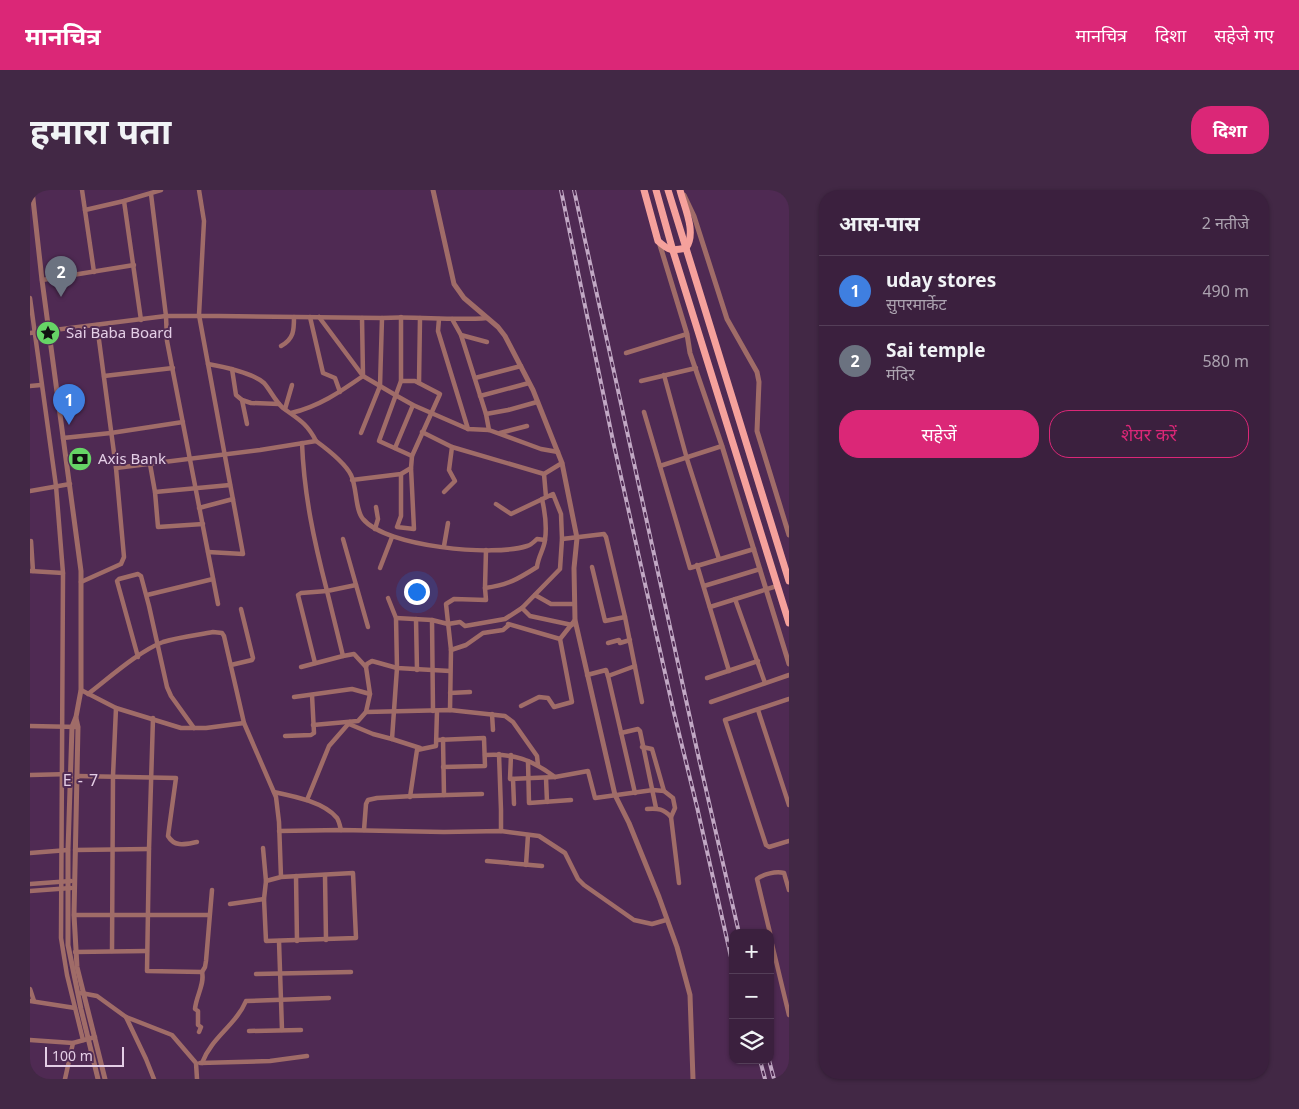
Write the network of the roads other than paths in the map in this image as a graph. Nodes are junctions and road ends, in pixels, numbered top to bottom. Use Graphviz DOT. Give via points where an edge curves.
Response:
graph roads {
  1 [pos="32,190"];
  2 [pos="82,190"];
  3 [pos="161,190"];
  4 [pos="200,190"];
  5 [pos="433,190"];
  6 [pos="644,190"];
  7 [pos="656,190"];
  8 [pos="668,190"];
  9 [pos="681,190"];
  10 [pos="151,194"];
  11 [pos="124,201"];
  12 [pos="85,210"];
  13 [pos="658,241"];
  14 [pos="686,248"];
  15 [pos="673,251"];
  16 [pos="134,265"];
  17 [pos="94,272"];
  18 [pos="42,280"];
  19 [pos="30,298"];
  20 [pos="199,315"];
  21 [pos="166,316"];
  22 [pos="294,317"];
  23 [pos="310,317"];
  24 [pos="319,317"];
  25 [pos="401,317"];
  26 [pos="362,318"];
  27 [pos="382,318"];
  28 [pos="420,318"];
  29 [pos="487,318"];
  30 [pos="439,319"];
  31 [pos="141,320"];
  32 [pos="452,320"];
  33 [pos="97,325"];
  34 [pos="49,331"];
  35 [pos="32,333"];
  36 [pos="687,334"];
  37 [pos="461,335"];
  38 [pos="487,342"];
  39 [pos="281,346"];
  40 [pos="626,353"];
  41 [pos="208,364"];
  42 [pos="521,366"];
  43 [pos="173,368"];
  44 [pos="696,368"];
  45 [pos="232,369"];
  46 [pos="664,375"];
  47 [pos="104,376"];
  48 [pos="363,376"];
  49 [pos="475,378"];
  50 [pos="402,381"];
  51 [pos="641,381"];
  52 [pos="419,383"];
  53 [pos="529,384"];
  54 [pos="41,385"];
  55 [pos="292,385"];
  56 [pos="30,386"];
  57 [pos="380,386"];
  58 [pos="340,392"];
  59 [pos="397,396"];
  60 [pos="480,396"];
  61 [pos="242,400"];
  62 [pos="537,402"];
  63 [pos="280,404"];
  64 [pos="413,405"];
  65 [pos="285,409"];
  66 [pos="644,412"];
  67 [pos="291,413"];
  68 [pos="431,413"];
  69 [pos="486,414"];
  70 [pos="183,422"];
  71 [pos="247,424"];
  72 [pos="527,426"];
  73 [pos="468,429"];
  74 [pos="489,430"];
  75 [pos="361,432"];
  76 [pos="422,432"];
  77 [pos="111,433"];
  78 [pos="499,434"];
  79 [pos="64,438"];
  80 [pos="316,441"];
  81 [pos="302,443"];
  82 [pos="722,446"];
  83 [pos="452,447"];
  84 [pos="395,448"];
  85 [pos="558,452"];
  86 [pos="225,454"];
  87 [pos="412,456"];
  88 [pos="190,458"];
  89 [pos="687,459"];
  90 [pos="562,463"];
  91 [pos="150,464"];
  92 [pos="660,466"];
  93 [pos="116,468"];
  94 [pos="411,468"];
  95 [pos="401,474"];
  96 [pos="544,474"];
  97 [pos="352,480"];
  98 [pos="70,484"];
  99 [pos="230,484"];
  100 [pos="56,486"];
  101 [pos="195,489"];
  102 [pos="30,491"];
  103 [pos="155,492"];
  104 [pos="444,492"];
  105 [pos="544,498"];
  106 [pos="233,499"];
  107 [pos="496,504"];
  108 [pos="376,506"];
  109 [pos="199,508"];
  110 [pos="448,523"];
  111 [pos="203,524"];
  112 [pos="396,527"];
  113 [pos="374,529"];
  114 [pos="789,535"];
  115 [pos="393,537"];
  116 [pos="577,538"];
  117 [pos="343,539"];
  118 [pos="562,539"];
  119 [pos="545,540"];
  120 [pos="31,541"];
  121 [pos="444,546"];
  122 [pos="754,549"];
  123 [pos="486,550"];
  124 [pos="208,552"];
  125 [pos="719,559"];
  126 [pos="697,566"];
  127 [pos="592,567"];
  128 [pos="380,568"];
  129 [pos="760,569"];
  130 [pos="32,571"];
  131 [pos="63,573"];
  132 [pos="213,579"];
  133 [pos="81,582"];
  134 [pos="789,582"];
  135 [pos="356,585"];
  136 [pos="704,586"];
  137 [pos="777,586"];
  138 [pos="485,588"];
  139 [pos="766,588"];
  140 [pos="327,591"];
  141 [pos="146,595"];
  142 [pos="535,595"];
  143 [pos="388,598"];
  144 [pos="735,599"];
  145 [pos="218,604"];
  146 [pos="574,604"];
  147 [pos="710,607"];
  148 [pos="241,608"];
  149 [pos="522,608"];
  150 [pos="625,617"];
  151 [pos="396,618"];
  152 [pos="504,619"];
  153 [pos="416,620"];
  154 [pos="432,620"];
  155 [pos="573,622"];
  156 [pos="789,622"];
  157 [pos="448,624"];
  158 [pos="509,625"];
  159 [pos="368,627"];
  160 [pos="560,639"];
  161 [pos="630,640"];
  162 [pos="608,643"];
  163 [pos="158,645"];
  164 [pos="451,650"];
  165 [pos="343,656"];
  166 [pos="138,657"];
  167 [pos="758,661"];
  168 [pos="315,663"];
  169 [pos="789,664"];
  170 [pos="231,665"];
  171 [pos="301,666"];
  172 [pos="635,666"];
  173 [pos="366,667"];
  174 [pos="397,668"];
  175 [pos="417,670"];
  176 [pos="433,671"];
  177 [pos="450,671"];
  178 [pos="729,671"];
  179 [pos="587,675"];
  180 [pos="789,675"];
  181 [pos="608,676"];
  182 [pos="707,678"];
  183 [pos="766,683"];
  184 [pos="81,690"];
  185 [pos="470,692"];
  186 [pos="450,693"];
  187 [pos="88,694"];
  188 [pos="370,694"];
  189 [pos="312,695"];
  190 [pos="294,698"];
  191 [pos="789,700"];
  192 [pos="642,702"];
  193 [pos="711,702"];
  194 [pos="520,706"];
  195 [pos="116,708"];
  196 [pos="450,710"];
  197 [pos="758,710"];
  198 [pos="395,711"];
  199 [pos="435,711"];
  200 [pos="366,712"];
  201 [pos="492,714"];
  202 [pos="153,718"];
  203 [pos="350,722"];
  204 [pos="244,723"];
  205 [pos="313,725"];
  206 [pos="30,726"];
  207 [pos="62,726"];
  208 [pos="75,727"];
  209 [pos="194,728"];
  210 [pos="493,730"];
  211 [pos="621,734"];
  212 [pos="285,736"];
  213 [pos="392,739"];
  214 [pos="443,739"];
  215 [pos="437,740"];
  216 [pos="642,747"];
  217 [pos="420,748"];
  218 [pos="499,754"];
  219 [pos="485,755"];
  220 [pos="511,755"];
  221 [pos="528,761"];
  222 [pos="538,765"];
  223 [pos="444,767"];
  224 [pos="63,774"];
  225 [pos="71,774"];
  226 [pos="30,775"];
  227 [pos="77,776"];
  228 [pos="113,776"];
  229 [pos="151,777"];
  230 [pos="555,777"];
  231 [pos="528,778"];
  232 [pos="546,778"];
  233 [pos="513,779"];
  234 [pos="653,790"];
  235 [pos="664,790"];
  236 [pos="274,792"];
  237 [pos="635,793"];
  238 [pos="482,794"];
  239 [pos="444,795"];
  240 [pos="615,795"];
  241 [pos="410,797"];
  242 [pos="307,800"];
  243 [pos="571,800"];
  244 [pos="547,802"];
  245 [pos="514,804"];
  246 [pos="789,805"];
  247 [pos="656,808"];
  248 [pos="647,809"];
  249 [pos="671,817"];
  250 [pos="341,830"];
  251 [pos="364,830"];
  252 [pos="279,831"];
  253 [pos="501,831"];
  254 [pos="528,835"];
  255 [pos="789,841"];
  256 [pos="197,842"];
  257 [pos="263,848"];
  258 [pos="113,849"];
  259 [pos="149,849"];
  260 [pos="68,850"];
  261 [pos="75,850"];
  262 [pos="60,851"];
  263 [pos="30,853"];
  264 [pos="487,861"];
  265 [pos="526,865"];
  266 [pos="542,866"];
  267 [pos="325,875"];
  268 [pos="296,876"];
  269 [pos="281,877"];
  270 [pos="68,881"];
  271 [pos="75,881"];
  272 [pos="266,881"];
  273 [pos="61,882"];
  274 [pos="679,883"];
  275 [pos="30,884"];
  276 [pos="68,888"];
  277 [pos="74,888"];
  278 [pos="61,889"];
  279 [pos="212,890"];
  280 [pos="789,890"];
  281 [pos="30,891"];
  282 [pos="264,899"];
  283 [pos="230,904"];
  284 [pos="112,914"];
  285 [pos="148,914"];
  286 [pos="74,915"];
  287 [pos="209,915"];
  288 [pos="666,920"];
  289 [pos="769,929"];
  290 [pos="326,940"];
  291 [pos="279,941"];
  292 [pos="297,941"];
  293 [pos="774,950"];
  294 [pos="112,951"];
  295 [pos="147,951"];
  296 [pos="75,952"];
  297 [pos="202,972"];
  298 [pos="351,972"];
  299 [pos="256,974"];
  300 [pos="279,974"];
  301 [pos="30,989"];
  302 [pos="77,993"];
  303 [pos="84,993"];
  304 [pos="329,998"];
  305 [pos="280,1000"];
  306 [pos="32,1001"];
  307 [pos="788,1004"];
  308 [pos="78,1009"];
  309 [pos="789,1016"];
  310 [pos="126,1017"];
  311 [pos="282,1030"];
  312 [pos="301,1030"];
  313 [pos="249,1031"];
  314 [pos="200,1032"];
  315 [pos="96,1037"];
  316 [pos="30,1040"];
  317 [pos="86,1040"];
  318 [pos="73,1043"];
  319 [pos="307,1056"];
  320 [pos="196,1063"];
  321 [pos="202,1063"];
  322 [pos="65,1079"];
  323 [pos="98,1079"];
  324 [pos="105,1079"];
  325 [pos="154,1079"];
  326 [pos="197,1079"];
  327 [pos="693,1079"];
  1 -- 18 [label="street"];
  2 -- 12 [label="street"];
  3 -- 10 [label="street"];
  4 -- 20 [label="street" via="204,222"];
  5 -- 29 [label="street" via="452,279 458,291"];
  6 -- 13 [label="main road"];
  7 -- 15 [label="main road"];
  8 -- 14 [label="main road"];
  9 -- 14 [label="main road" via="690,227"];
  9 -- 114 [label="street" via="694,216 727,319 757,372 757,431"];
  10 -- 11 [label="street"];
  10 -- 21 [label="street"];
  11 -- 12 [label="street"];
  11 -- 16 [label="street"];
  12 -- 17 [label="street"];
  13 -- 15 [label="main road"];
  13 -- 36 [label="street"];
  14 -- 15 [label="main road"];
  14 -- 134 [label="main road"];
  15 -- 137 [label="main road"];
  16 -- 17 [label="street"];
  16 -- 31 [label="street"];
  17 -- 18 [label="street"];
  18 -- 34 [label="street"];
  19 -- 35 [label="street"];
  20 -- 21 [label="street"];
  20 -- 22 [label="street"];
  20 -- 41 [label="street"];
  21 -- 31 [label="street"];
  21 -- 43 [label="street"];
  22 -- 23 [label="street"];
  22 -- 39 [label="street" via="293,336"];
  23 -- 24 [label="street"];
  23 -- 58 [label="street" via="322,373 335,378"];
  24 -- 26 [label="street"];
  24 -- 48 [label="street"];
  25 -- 27 [label="street"];
  25 -- 28 [label="street"];
  25 -- 50 [label="street"];
  26 -- 27 [label="street"];
  26 -- 48 [label="street"];
  27 -- 57 [label="street"];
  28 -- 30 [label="street"];
  28 -- 52 [label="street"];
  29 -- 32 [label="street"];
  29 -- 42 [label="street" via="505,336"];
  30 -- 32 [label="street"];
  30 -- 73 [label="street" via="438,331"];
  31 -- 33 [label="street"];
  32 -- 37 [label="street"];
  33 -- 34 [label="street"];
  33 -- 47 [label="street"];
  34 -- 35 [label="street"];
  34 -- 79 [label="street"];
  35 -- 54 [label="street"];
  36 -- 40 [label="street"];
  36 -- 44 [label="street"];
  37 -- 38 [label="street"];
  37 -- 49 [label="street"];
  41 -- 45 [label="street"];
  41 -- 86 [label="street"];
  42 -- 49 [label="street"];
  42 -- 53 [label="street"];
  43 -- 47 [label="street"];
  43 -- 70 [label="street"];
  44 -- 46 [label="street"];
  44 -- 82 [label="street"];
  45 -- 61 [label="street" via="236,395"];
  45 -- 63 [label="street" via="260,380"];
  46 -- 51 [label="street"];
  46 -- 89 [label="street"];
  47 -- 77 [label="street"];
  48 -- 57 [label="street"];
  48 -- 58 [label="street"];
  49 -- 60 [label="street"];
  50 -- 52 [label="street"];
  50 -- 59 [label="street"];
  52 -- 68 [label="street" via="440,394"];
  53 -- 60 [label="street"];
  53 -- 62 [label="street"];
  54 -- 56 [label="street"];
  54 -- 100 [label="street"];
  55 -- 65 [label="street"];
  57 -- 59 [label="street"];
  57 -- 75 [label="street"];
  58 -- 67 [label="street" via="314,406"];
  59 -- 64 [label="street"];
  59 -- 84 [label="street" via="379,441"];
  60 -- 69 [label="street"];
  61 -- 63 [label="street"];
  61 -- 71 [label="street"];
  62 -- 69 [label="street"];
  62 -- 85 [label="street"];
  63 -- 65 [label="street"];
  64 -- 68 [label="street"];
  64 -- 84 [label="street"];
  65 -- 67 [label="street"];
  66 -- 92 [label="street"];
  67 -- 80 [label="street" via="310,430"];
  68 -- 73 [label="street"];
  68 -- 76 [label="street"];
  69 -- 74 [label="street"];
  70 -- 77 [label="street"];
  70 -- 88 [label="street"];
  72 -- 78 [label="street"];
  73 -- 74 [label="street"];
  74 -- 78 [label="street"];
  76 -- 83 [label="street"];
  76 -- 87 [label="street"];
  77 -- 79 [label="street"];
  77 -- 93 [label="street"];
  78 -- 85 [label="street"];
  79 -- 98 [label="street"];
  80 -- 81 [label="street"];
  80 -- 97 [label="street" via="330,452"];
  81 -- 86 [label="street"];
  81 -- 140 [label="street" via="312,532"];
  82 -- 89 [label="street"];
  82 -- 122 [label="street"];
  83 -- 96 [label="street"];
  83 -- 104 [label="street" via="449,470 455,481"];
  84 -- 87 [label="street"];
  85 -- 90 [label="street"];
  86 -- 88 [label="street"];
  86 -- 99 [label="street"];
  87 -- 94 [label="street"];
  88 -- 91 [label="street"];
  88 -- 101 [label="street"];
  89 -- 92 [label="street"];
  89 -- 125 [label="street"];
  90 -- 96 [label="street"];
  90 -- 116 [label="street"];
  91 -- 93 [label="street"];
  91 -- 103 [label="street"];
  92 -- 126 [label="street" via="690,568"];
  93 -- 133 [label="street" via="124,560"];
  94 -- 95 [label="street"];
  94 -- 112 [label="street" via="414,528"];
  95 -- 97 [label="street"];
  95 -- 112 [label="street" via="401,516"];
  96 -- 105 [label="street"];
  97 -- 113 [label="street" via="361,518"];
  98 -- 100 [label="street"];
  98 -- 133 [label="street"];
  99 -- 101 [label="street"];
  99 -- 106 [label="street"];
  100 -- 102 [label="street"];
  100 -- 131 [label="street"];
  101 -- 103 [label="street"];
  101 -- 109 [label="street"];
  103 -- 111 [label="street" via="158,527"];
  105 -- 107 [label="street" via="511,514"];
  105 -- 118 [label="street" via="555,496 561,514"];
  105 -- 119 [label="street"];
  106 -- 109 [label="street"];
  106 -- 124 [label="street" via="243,554"];
  108 -- 113 [label="street" via="378,519"];
  109 -- 111 [label="street"];
  110 -- 121 [label="street"];
  111 -- 124 [label="street"];
  112 -- 115 [label="street"];
  113 -- 115 [label="street"];
  115 -- 121 [label="street"];
  115 -- 128 [label="street"];
  116 -- 118 [label="street"];
  116 -- 146 [label="street"];
  116 -- 150 [label="street" via="604,534 606,537"];
  117 -- 135 [label="street"];
  118 -- 142 [label="street" via="560,569"];
  119 -- 123 [label="street" via="510,550"];
  119 -- 138 [label="street" via="537,567 517,580"];
  120 -- 130 [label="street"];
  121 -- 123 [label="street" via="472,552"];
  122 -- 125 [label="street"];
  122 -- 129 [label="street"];
  123 -- 138 [label="street"];
  124 -- 132 [label="street"];
  125 -- 126 [label="street"];
  126 -- 136 [label="street"];
  127 -- 150 [label="street" via="605,621"];
  129 -- 136 [label="street"];
  129 -- 139 [label="street"];
  130 -- 131 [label="street"];
  131 -- 207 [label="street"];
  132 -- 141 [label="street"];
  132 -- 145 [label="street"];
  133 -- 184 [label="street"];
  135 -- 140 [label="street"];
  135 -- 159 [label="street"];
  136 -- 147 [label="street"];
  137 -- 139 [label="street"];
  137 -- 156 [label="main road"];
  138 -- 157 [label="street" via="486,600 454,599 446,604"];
  139 -- 144 [label="street"];
  139 -- 169 [label="street"];
  140 -- 165 [label="street"];
  140 -- 168 [label="street" via="298,595"];
  141 -- 163 [label="street"];
  141 -- 166 [label="street" via="140,574 118,580"];
  142 -- 146 [label="street" via="551,604"];
  142 -- 149 [label="street"];
  143 -- 151 [label="street"];
  144 -- 147 [label="street"];
  144 -- 167 [label="street"];
  146 -- 155 [label="street"];
  147 -- 178 [label="street"];
  148 -- 170 [label="street" via="253,658"];
  149 -- 152 [label="street"];
  149 -- 155 [label="street" via="530,616"];
  150 -- 161 [label="street"];
  151 -- 153 [label="street"];
  151 -- 174 [label="street"];
  152 -- 157 [label="street" via="465,626 460,622"];
  152 -- 158 [label="street"];
  153 -- 154 [label="street"];
  153 -- 175 [label="street"];
  154 -- 157 [label="street"];
  154 -- 176 [label="street"];
  155 -- 160 [label="street"];
  155 -- 179 [label="street"];
  157 -- 164 [label="street"];
  158 -- 160 [label="street"];
  158 -- 164 [label="street" via="503,630 483,633 466,645"];
  160 -- 194 [label="street" via="572,702 554,707 548,698 539,697"];
  161 -- 162 [label="street" via="620,644 619,640"];
  161 -- 172 [label="street"];
  163 -- 166 [label="street"];
  163 -- 170 [label="street" via="219,632 224,636"];
  163 -- 209 [label="street" via="167,687"];
  164 -- 177 [label="street"];
  165 -- 168 [label="street"];
  165 -- 173 [label="street" via="354,654"];
  166 -- 187 [label="street"];
  167 -- 178 [label="street"];
  167 -- 183 [label="street"];
  168 -- 171 [label="street"];
  170 -- 204 [label="street"];
  172 -- 181 [label="street"];
  172 -- 192 [label="street"];
  173 -- 174 [label="street" via="372,662"];
  173 -- 188 [label="street"];
  174 -- 175 [label="street"];
  174 -- 198 [label="street"];
  175 -- 176 [label="street"];
  176 -- 177 [label="street"];
  176 -- 199 [label="street"];
  177 -- 186 [label="street"];
  178 -- 182 [label="street"];
  179 -- 181 [label="street" via="606,670"];
  179 -- 240 [label="street"];
  180 -- 183 [label="street"];
  181 -- 211 [label="street"];
  183 -- 193 [label="street"];
  184 -- 187 [label="street"];
  184 -- 208 [label="street"];
  185 -- 186 [label="street"];
  186 -- 196 [label="street"];
  187 -- 195 [label="street"];
  188 -- 189 [label="street" via="352,689"];
  188 -- 200 [label="street"];
  189 -- 190 [label="street"];
  189 -- 205 [label="street"];
  191 -- 197 [label="street"];
  195 -- 202 [label="street"];
  195 -- 228 [label="street"];
  196 -- 199 [label="street"];
  196 -- 201 [label="street"];
  197 -- 246 [label="street"];
  197 -- 255 [label="street" via="725,720 766,845 770,847"];
  198 -- 199 [label="street"];
  198 -- 200 [label="street"];
  198 -- 213 [label="street"];
  199 -- 215 [label="street"];
  200 -- 203 [label="street" via="358,721"];
  201 -- 210 [label="street"];
  201 -- 222 [label="street" via="505,716 513,722 537,756"];
  202 -- 209 [label="street" via="172,726"];
  202 -- 229 [label="street"];
  203 -- 205 [label="street"];
  203 -- 213 [label="street"];
  203 -- 242 [label="street" via="329,746"];
  204 -- 209 [label="street"];
  204 -- 236 [label="street"];
  205 -- 212 [label="street" via="312,734"];
  206 -- 207 [label="street"];
  207 -- 208 [label="street"];
  207 -- 224 [label="street"];
  208 -- 225 [label="street"];
  208 -- 227 [label="street"];
  211 -- 216 [label="street" via="639,729"];
  211 -- 237 [label="street"];
  213 -- 217 [label="street"];
  214 -- 215 [label="street"];
  214 -- 219 [label="street" via="484,738"];
  214 -- 223 [label="street"];
  215 -- 217 [label="street" via="436,746"];
  216 -- 234 [label="street"];
  216 -- 235 [label="street" via="652,748"];
  217 -- 241 [label="street"];
  218 -- 219 [label="street"];
  218 -- 220 [label="street"];
  218 -- 253 [label="street"];
  219 -- 223 [label="street" via="485,766"];
  220 -- 221 [label="street"];
  220 -- 233 [label="street" via="510,779"];
  221 -- 222 [label="street"];
  221 -- 231 [label="street"];
  222 -- 230 [label="street"];
  223 -- 239 [label="street"];
  224 -- 225 [label="street"];
  224 -- 226 [label="street"];
  224 -- 262 [label="street"];
  225 -- 260 [label="street"];
  227 -- 228 [label="street"];
  227 -- 261 [label="street"];
  228 -- 229 [label="street"];
  228 -- 258 [label="street"];
  229 -- 256 [label="street" via="176,778 170,841 179,844"];
  229 -- 259 [label="street"];
  230 -- 232 [label="street"];
  230 -- 240 [label="street" via="588,771 594,798"];
  231 -- 232 [label="street"];
  231 -- 233 [label="street"];
  231 -- 244 [label="street" via="529,803"];
  232 -- 244 [label="street"];
  233 -- 245 [label="street"];
  234 -- 235 [label="street"];
  234 -- 237 [label="street"];
  234 -- 247 [label="street"];
  235 -- 249 [label="street" via="673,798"];
  236 -- 242 [label="street"];
  236 -- 252 [label="street"];
  237 -- 240 [label="street"];
  238 -- 239 [label="street"];
  239 -- 241 [label="street"];
  240 -- 288 [label="street"];
  241 -- 251 [label="street" via="368,800"];
  242 -- 250 [label="street" via="337,819"];
  243 -- 244 [label="street"];
  247 -- 248 [label="street"];
  247 -- 249 [label="street" via="666,810"];
  249 -- 274 [label="street"];
  250 -- 251 [label="street"];
  250 -- 252 [label="street"];
  251 -- 253 [label="street"];
  252 -- 269 [label="street"];
  253 -- 254 [label="street"];
  254 -- 265 [label="street"];
  254 -- 288 [label="street" via="539,836 565,852 584,885 634,920 652,924"];
  257 -- 272 [label="street"];
  258 -- 259 [label="street"];
  258 -- 261 [label="street"];
  258 -- 284 [label="street"];
  259 -- 285 [label="street"];
  260 -- 262 [label="street"];
  260 -- 270 [label="street"];
  261 -- 271 [label="street"];
  262 -- 263 [label="street"];
  262 -- 273 [label="street"];
  264 -- 265 [label="street"];
  265 -- 266 [label="street"];
  267 -- 268 [label="street"];
  267 -- 290 [label="street"];
  267 -- 290 [label="street" via="353,873 356,938"];
  268 -- 269 [label="street"];
  268 -- 292 [label="street"];
  269 -- 272 [label="street"];
  270 -- 271 [label="street"];
  270 -- 273 [label="street"];
  270 -- 276 [label="street"];
  271 -- 277 [label="street"];
  272 -- 282 [label="street"];
  273 -- 275 [label="street"];
  273 -- 278 [label="street"];
  276 -- 277 [label="street"];
  276 -- 278 [label="street"];
  276 -- 302 [label="street" via="68,946"];
  277 -- 286 [label="street"];
  278 -- 281 [label="street"];
  278 -- 308 [label="street" via="63,956"];
  279 -- 287 [label="street"];
  280 -- 289 [label="street" via="782,872 757,879"];
  282 -- 283 [label="street"];
  282 -- 291 [label="street" via="266,941"];
  284 -- 285 [label="street"];
  284 -- 286 [label="street"];
  284 -- 294 [label="street"];
  285 -- 287 [label="street"];
  285 -- 295 [label="street"];
  286 -- 296 [label="street"];
  287 -- 297 [label="street" via="206,961"];
  288 -- 327 [label="street" via="690,995"];
  290 -- 292 [label="street"];
  291 -- 292 [label="street"];
  291 -- 300 [label="street"];
  293 -- 307 [label="street"];
  294 -- 295 [label="street"];
  294 -- 296 [label="street"];
  295 -- 297 [label="street" via="147,971"];
  296 -- 303 [label="street"];
  297 -- 314 [label="street" via="204,980 197,994 195,1009 198,1011"];
  298 -- 300 [label="street"];
  299 -- 300 [label="street"];
  300 -- 305 [label="street"];
  301 -- 306 [label="street"];
  302 -- 303 [label="street"];
  302 -- 308 [label="street"];
  303 -- 310 [label="street" via="97,996"];
  303 -- 315 [label="street"];
  304 -- 305 [label="street"];
  305 -- 311 [label="street"];
  305 -- 321 [label="street" via="246,1001 234,1021 215,1040"];
  306 -- 308 [label="street"];
  307 -- 309 [label="street"];
  308 -- 317 [label="street"];
  310 -- 320 [label="street" via="172,1035"];
  310 -- 325 [label="street"];
  311 -- 312 [label="street"];
  311 -- 313 [label="street"];
  315 -- 317 [label="street"];
  315 -- 324 [label="street"];
  316 -- 318 [label="street"];
  317 -- 318 [label="street"];
  317 -- 323 [label="street"];
  318 -- 322 [label="street"];
  319 -- 321 [label="street" via="270,1061"];
  320 -- 321 [label="street"];
  320 -- 326 [label="street"];
}
